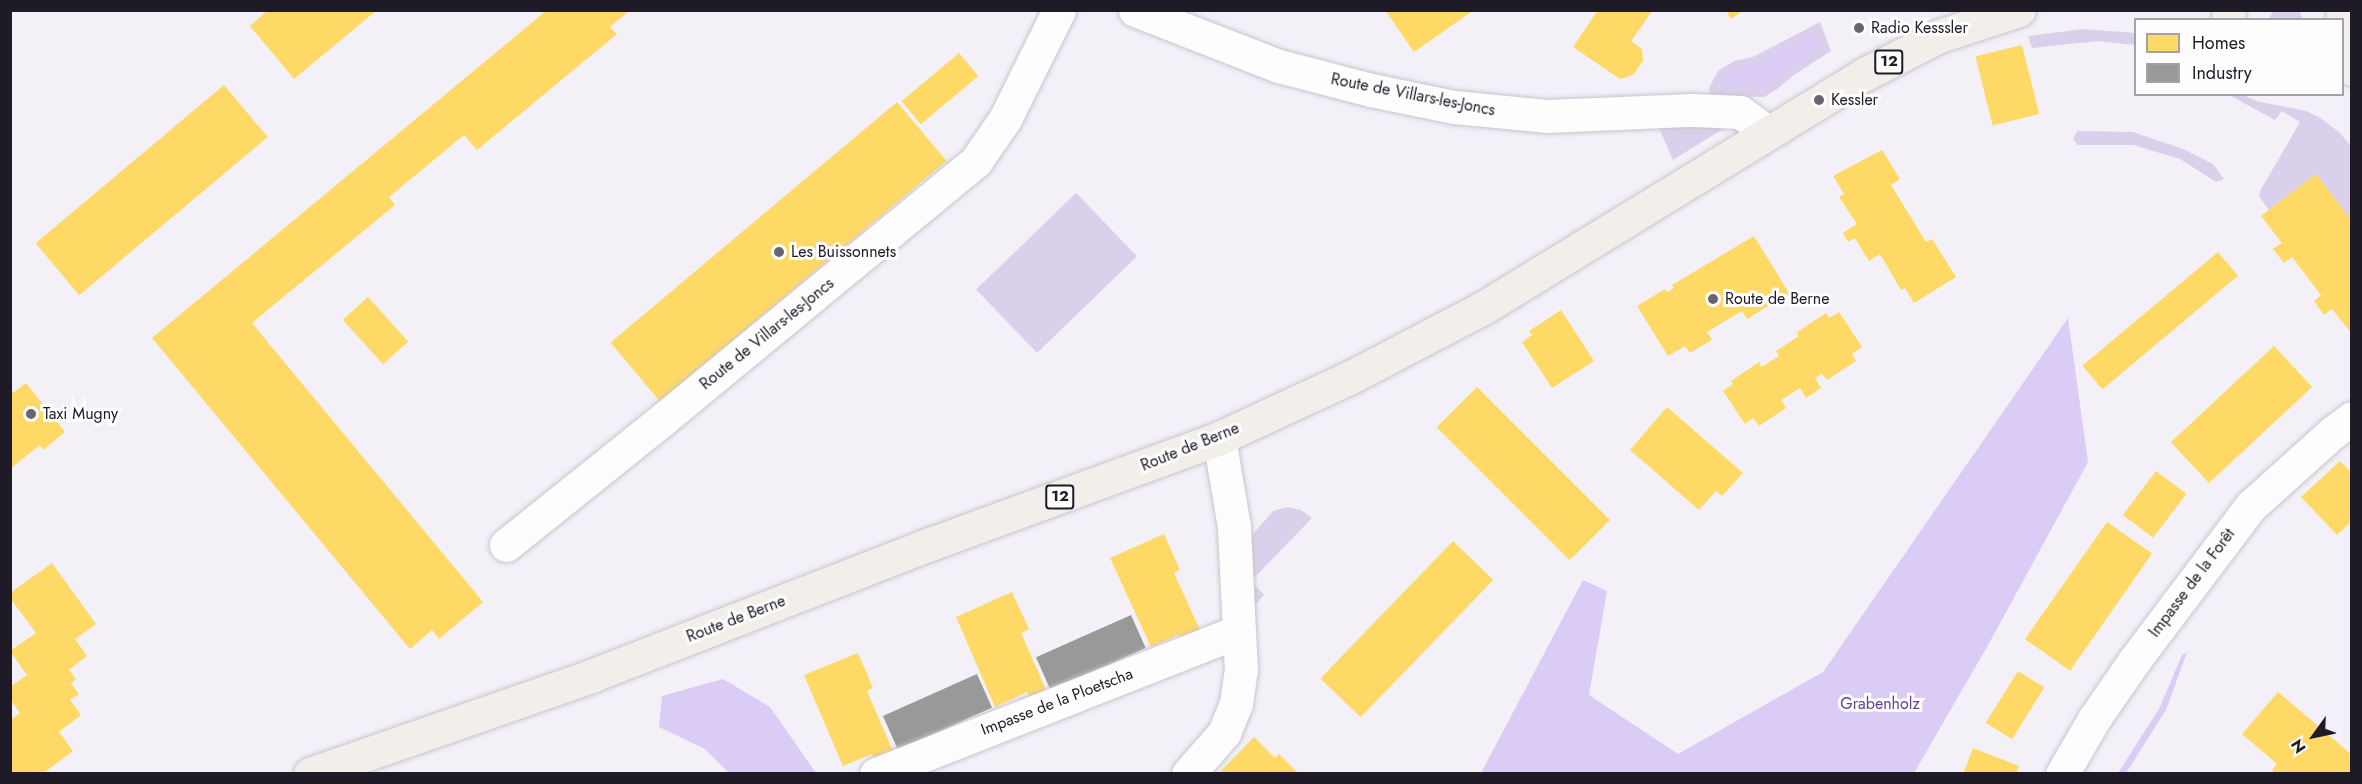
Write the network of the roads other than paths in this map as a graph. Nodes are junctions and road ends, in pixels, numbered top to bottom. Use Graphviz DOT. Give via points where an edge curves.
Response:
graph roads {
  1 [pos="1059,10"];
  2 [pos="1135,10"];
  3 [pos="2019,10"];
  4 [pos="1768,132"];
  5 [pos="2352,418"];
  6 [pos="1219,438"];
  7 [pos="506,545"];
  8 [pos="1239,631"];
  9 [pos="310,774"];
  10 [pos="876,774"];
  11 [pos="1188,774"];
  12 [pos="2062,774"];
  1 -- 7 [label="street, Route de Villars-les-Joncs" via="1005,119 976,161"];
  2 -- 4 [label="street, Route de Villars-les-Joncs" via="1280,66 1371,90 1454,106 1547,116 1740,112"];
  3 -- 4 [label="main road, Route de Berne / 12" via="1939,36 1865,74"];
  4 -- 6 [label="main road, Route de Berne / 12" via="1483,308 1349,378"];
  5 -- 12 [label="street, Impasse de la Forêt" via="2251,506 2134,661"];
  6 -- 8 [label="street" via="1234,527"];
  6 -- 9 [label="main road, Route de Berne / 12" via="930,544 591,676"];
  8 -- 10 [label="street, Impasse de la Ploetscha"];
  8 -- 11 [label="street" via="1241,670 1236,704 1224,733"];
}
